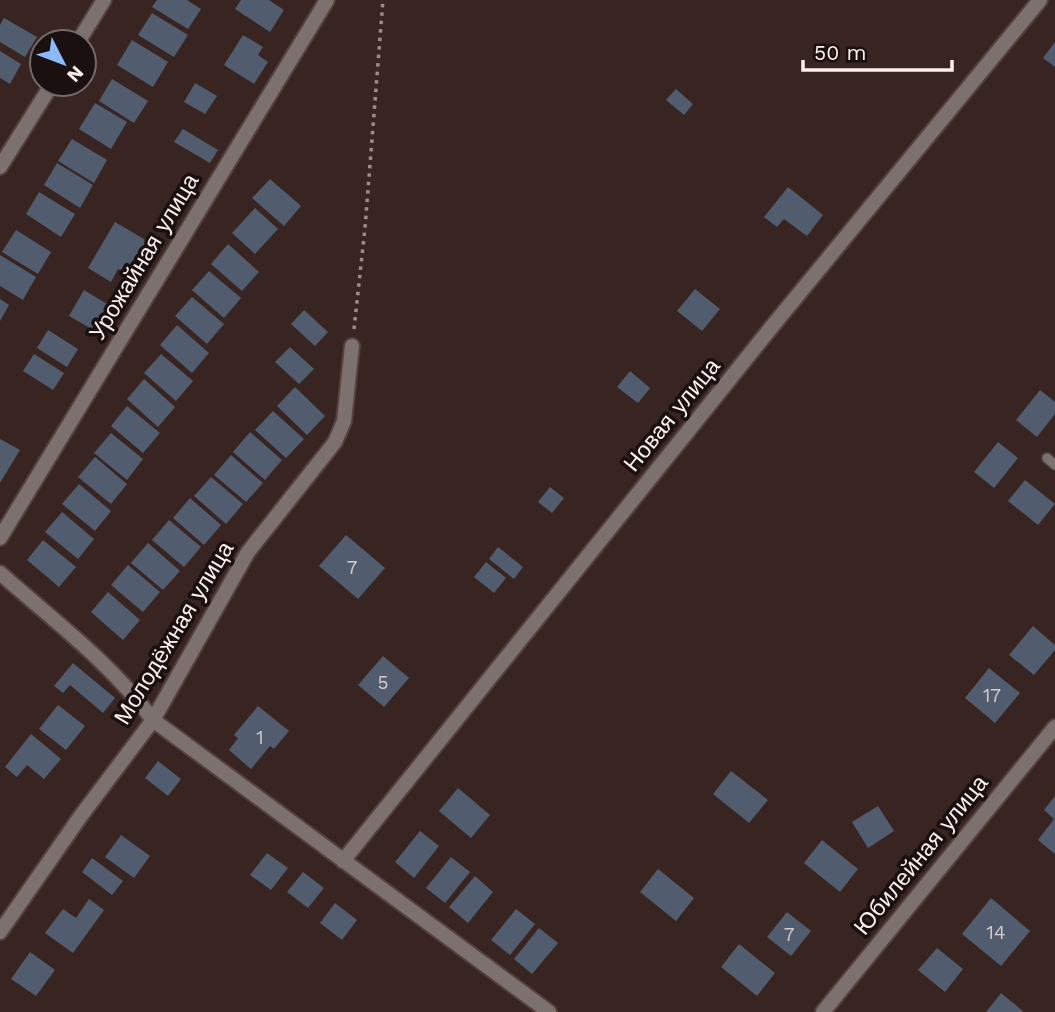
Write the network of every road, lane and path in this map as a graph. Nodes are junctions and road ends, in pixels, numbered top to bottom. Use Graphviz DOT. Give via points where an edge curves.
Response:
graph roads {
  1 [pos="104,0"];
  2 [pos="327,0"];
  3 [pos="383,0"];
  4 [pos="1040,0"];
  5 [pos="87,28"];
  6 [pos="43,98"];
  7 [pos="0,167"];
  8 [pos="352,346"];
  9 [pos="1047,458"];
  10 [pos="1055,465"];
  11 [pos="0,538"];
  12 [pos="0,573"];
  13 [pos="153,720"];
  14 [pos="1055,727"];
  15 [pos="343,861"];
  16 [pos="0,932"];
  17 [pos="549,1012"];
  18 [pos="823,1012"];
  1 -- 5 [label="street"];
  2 -- 11 [label="street, Урожайная улица"];
  3 -- 8 [label="path"];
  4 -- 15 [label="street, Новая улица"];
  6 -- 7 [label="street"];
  8 -- 13 [label="street, Молодёжная улица" via="344,421 335,442 248,552"];
  9 -- 10 [label="lane"];
  12 -- 13 [label="street" via="111,670"];
  13 -- 15 [label="street"];
  13 -- 16 [label="street, Молодёжная улица"];
  14 -- 18 [label="street, Юбилейная улица"];
  15 -- 17 [label="street"];
}
